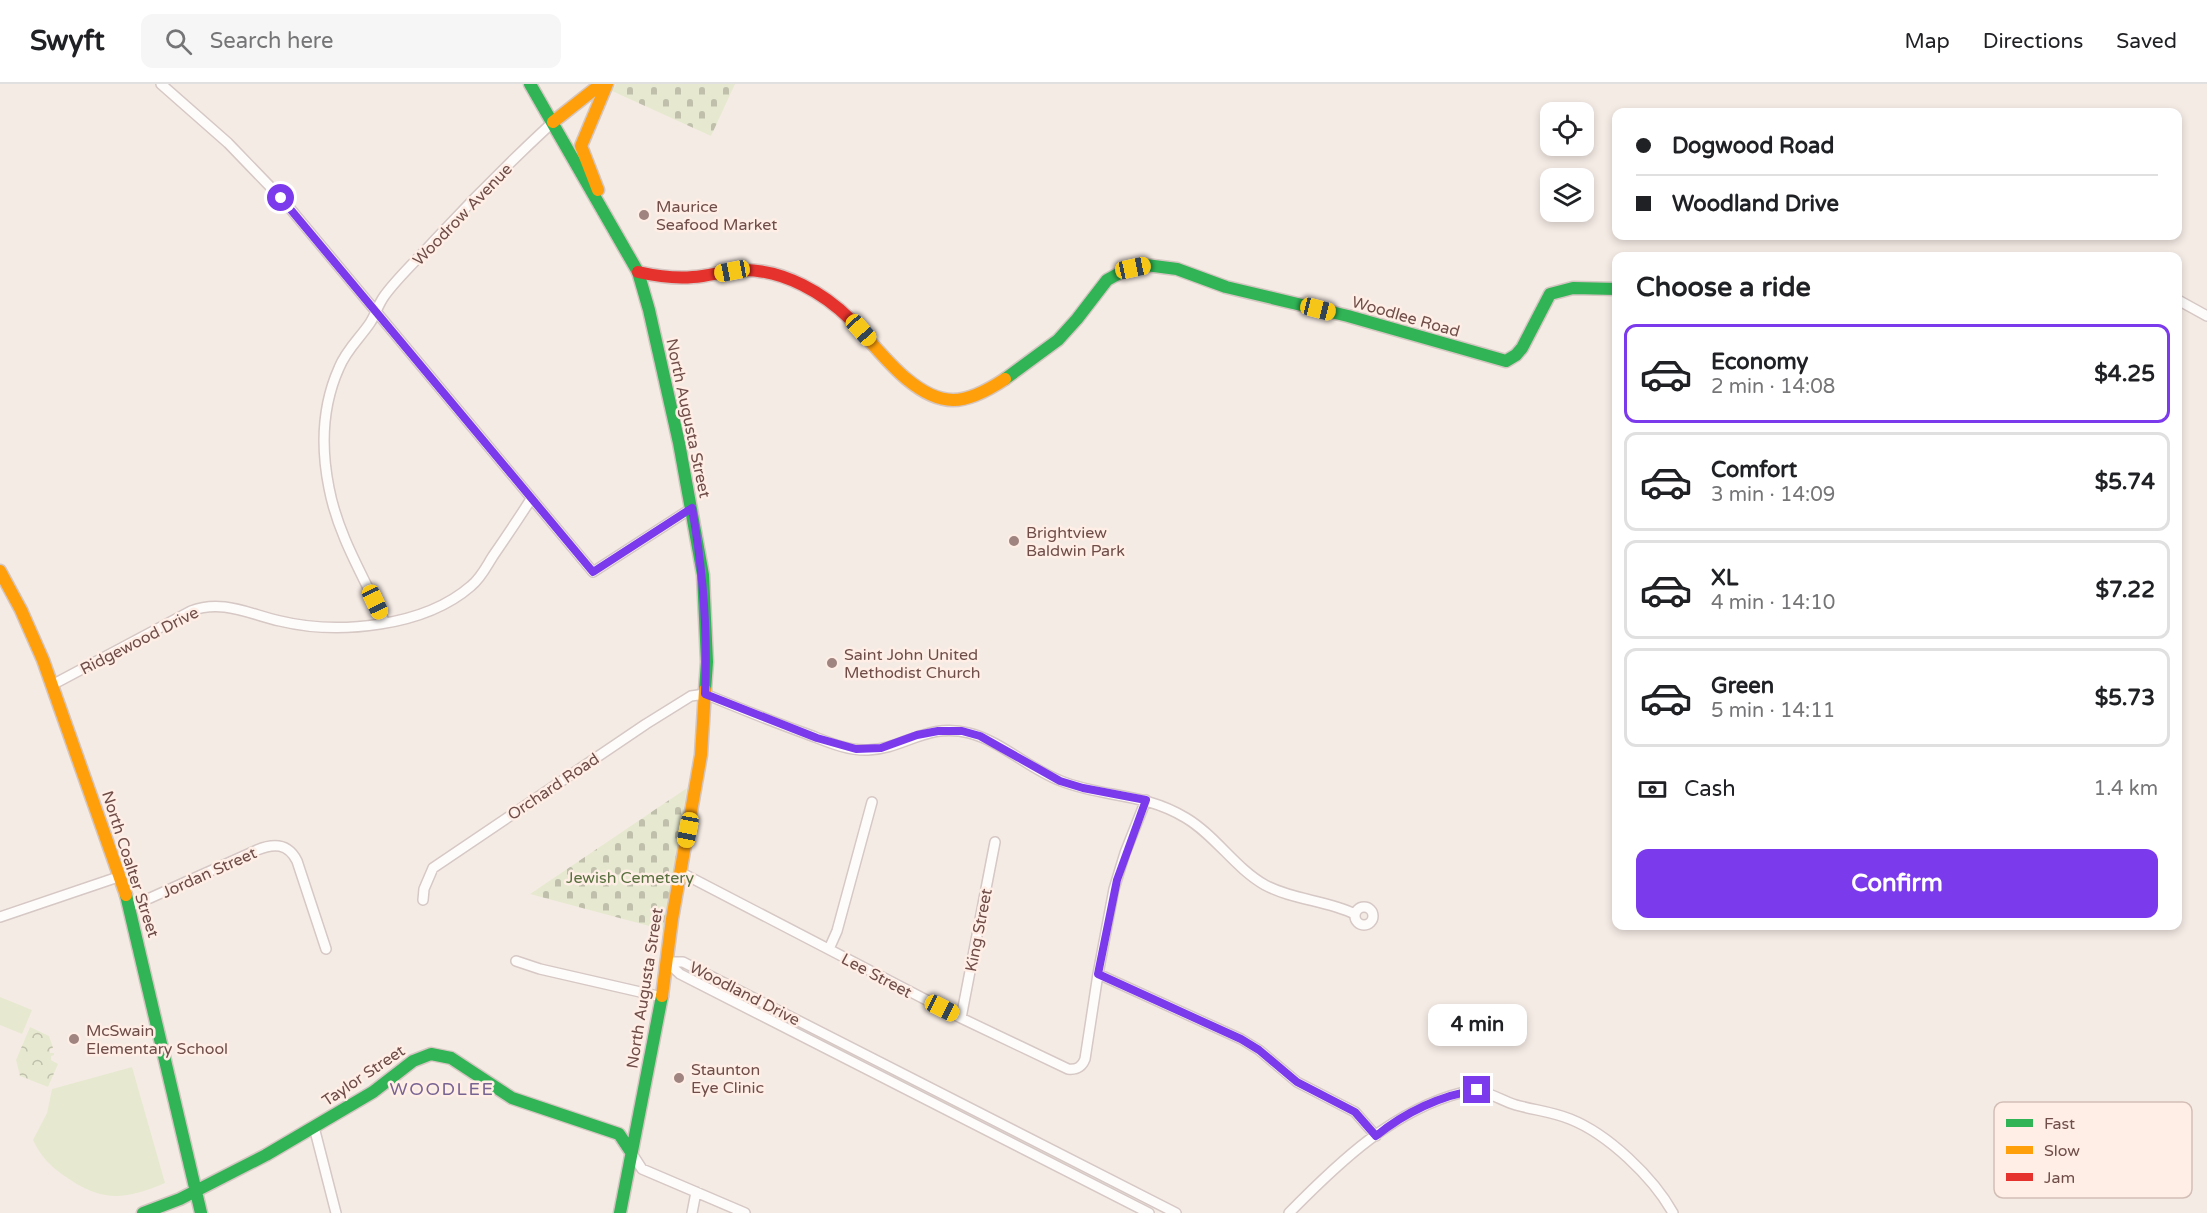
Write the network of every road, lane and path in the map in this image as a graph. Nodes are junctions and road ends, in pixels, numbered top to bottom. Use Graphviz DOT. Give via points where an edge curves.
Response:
graph roads {
  1 [pos="161,84"];
  2 [pos="530,84"];
  3 [pos="601,84"];
  4 [pos="607,84"];
  5 [pos="553,122"];
  6 [pos="611,224"];
  7 [pos="638,272"];
  8 [pos="1612,289"];
  9 [pos="2182,302"];
  10 [pos="376,310"];
  11 [pos="2207,316"];
  12 [pos="531,500"];
  13 [pos="692,508"];
  14 [pos="0,571"];
  15 [pos="385,623"];
  16 [pos="52,685"];
  17 [pos="705,694"];
  18 [pos="1146,800"];
  19 [pos="872,802"];
  20 [pos="995,842"];
  21 [pos="680,872"];
  22 [pos="121,876"];
  23 [pos="423,900"];
  24 [pos="130,907"];
  25 [pos="1355,914"];
  26 [pos="0,917"];
  27 [pos="829,949"];
  28 [pos="326,950"];
  29 [pos="516,961"];
  30 [pos="667,962"];
  31 [pos="1098,974"];
  32 [pos="662,997"];
  33 [pos="961,1018"];
  34 [pos="314,1127"];
  35 [pos="1376,1136"];
  36 [pos="632,1152"];
  37 [pos="197,1189"];
  38 [pos="696,1192"];
  39 [pos="143,1213"];
  40 [pos="201,1213"];
  41 [pos="336,1213"];
  42 [pos="621,1213"];
  43 [pos="692,1213"];
  44 [pos="745,1213"];
  45 [pos="1149,1213"];
  46 [pos="1176,1213"];
  47 [pos="1289,1213"];
  48 [pos="1673,1213"];
  1 -- 10 [label="street" via="251,165"];
  2 -- 5 [label="street, North Augusta Street"];
  3 -- 5 [label="street"];
  4 -- 6 [label="street" via="581,146"];
  5 -- 6 [label="street, North Augusta Street"];
  5 -- 10 [label="street, Woodrow Avenue" via="435,240 392,286"];
  6 -- 7 [label="street, North Augusta Street"];
  7 -- 8 [label="street, Woodlee Road" via="689,278 746,270 784,277 839,309 919,388 950,400 983,393 1046,351 1069,330 1106,280 1121,271 1148,265 1167,266 1230,288 1506,361 1522,348 1550,294 1573,288"];
  7 -- 13 [label="street, North Augusta Street"];
  9 -- 11 [label="street"];
  10 -- 12 [label="street"];
  10 -- 15 [label="street, Woodrow Avenue" via="338,369 326,414 324,450 328,486 339,525"];
  12 -- 13 [label="street" via="593,572"];
  12 -- 15 [label="street, Ridgewood Drive" via="472,585 436,608"];
  13 -- 17 [label="street, North Augusta Street" via="704,586"];
  14 -- 16 [label="street, North Coalter Street"];
  15 -- 16 [label="street, Ridgewood Drive" via="312,627 229,607 206,607 191,611"];
  16 -- 22 [label="street, North Coalter Street"];
  17 -- 18 [label="street" via="856,749 881,748 932,732 969,732 1060,781"];
  17 -- 21 [label="street, North Augusta Street" via="700,763"];
  17 -- 23 [label="street, Orchard Road" via="691,696 646,724 433,868"];
  18 -- 25 [label="street" via="1196,824 1266,885"];
  18 -- 31 [label="street" via="1117,880"];
  19 -- 27 [label="street"];
  20 -- 33 [label="street, King Street"];
  21 -- 27 [label="street, Lee Street"];
  21 -- 30 [label="street, North Augusta Street"];
  22 -- 24 [label="street, North Coalter Street"];
  22 -- 26 [label="street"];
  24 -- 28 [label="street, Jordan Street" via="257,850 278,845 294,854"];
  24 -- 37 [label="street, North Coalter Street"];
  27 -- 33 [label="street, Lee Street"];
  29 -- 32 [label="street"];
  30 -- 32 [label="street, North Augusta Street"];
  30 -- 45 [label="street, Woodland Drive" via="680,974"];
  30 -- 46 [label="street, Woodland Drive" via="683,962"];
  31 -- 33 [label="street, Lee Street" via="1085,1059 1077,1069 1068,1069"];
  31 -- 35 [label="street" via="1241,1039 1297,1082 1355,1112"];
  32 -- 36 [label="street, North Augusta Street"];
  34 -- 36 [label="street, Taylor Street" via="373,1092 413,1061 436,1054 451,1058 512,1098 619,1134"];
  34 -- 37 [label="street, Taylor Street"];
  34 -- 41 [label="street"];
  35 -- 47 [label="street"];
  35 -- 48 [label="street" via="1403,1116 1477,1090 1581,1124 1647,1177"];
  36 -- 38 [label="street" via="642,1169"];
  36 -- 42 [label="street, North Augusta Street"];
  37 -- 39 [label="street, Taylor Street"];
  37 -- 40 [label="street, North Coalter Street"];
  38 -- 43 [label="street"];
  38 -- 44 [label="street"];
}
